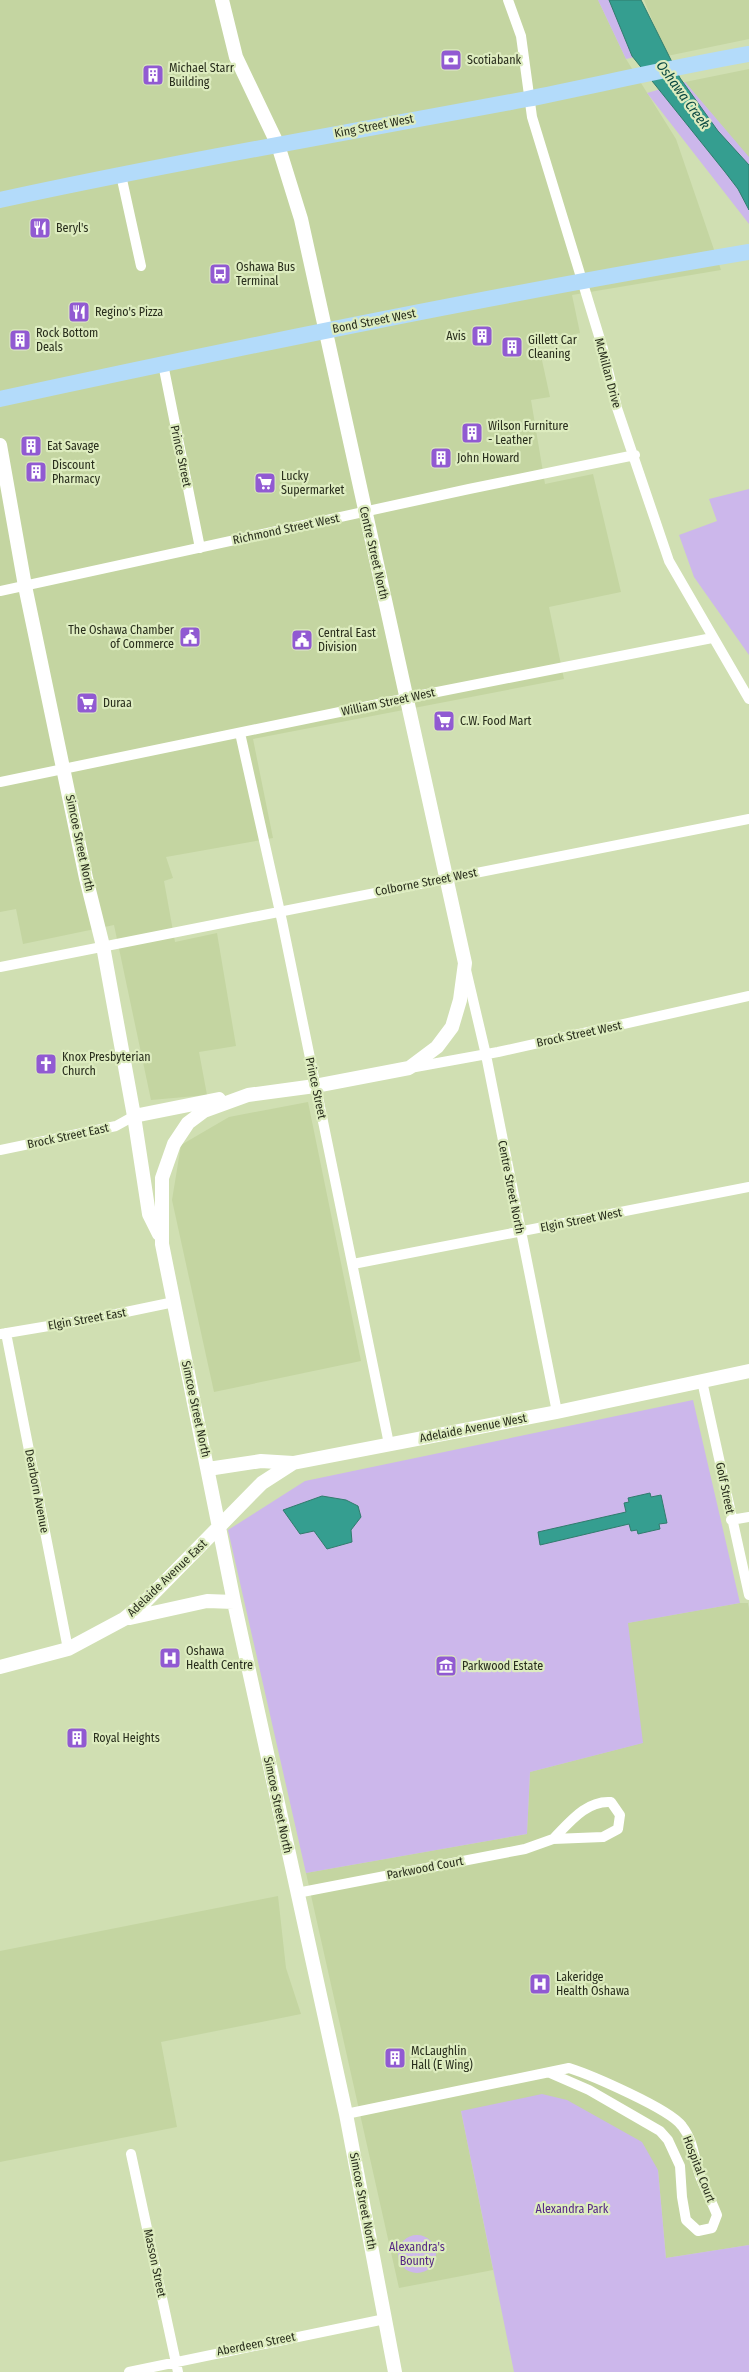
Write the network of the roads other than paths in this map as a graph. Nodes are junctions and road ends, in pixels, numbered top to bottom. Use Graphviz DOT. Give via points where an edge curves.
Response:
graph roads {
  1 [pos="222,0"];
  2 [pos="508,0"];
  3 [pos="749,54"];
  4 [pos="530,98"];
  5 [pos="278,145"];
  6 [pos="121,174"];
  7 [pos="0,200"];
  8 [pos="748,252"];
  9 [pos="141,266"];
  10 [pos="582,280"];
  11 [pos="324,331"];
  12 [pos="163,364"];
  13 [pos="0,399"];
  14 [pos="0,445"];
  15 [pos="634,456"];
  16 [pos="364,512"];
  17 [pos="200,548"];
  18 [pos="25,586"];
  19 [pos="0,591"];
  20 [pos="712,638"];
  21 [pos="407,698"];
  22 [pos="749,699"];
  23 [pos="240,732"];
  24 [pos="65,769"];
  25 [pos="0,782"];
  26 [pos="749,819"];
  27 [pos="447,877"];
  28 [pos="280,912"];
  29 [pos="103,946"];
  30 [pos="465,963"];
  31 [pos="0,967"];
  32 [pos="749,996"];
  33 [pos="452,1027"];
  34 [pos="486,1055"];
  35 [pos="409,1068"];
  36 [pos="315,1086"];
  37 [pos="248,1095"];
  38 [pos="134,1116"];
  39 [pos="174,1144"];
  40 [pos="0,1150"];
  41 [pos="749,1187"];
  42 [pos="520,1232"];
  43 [pos="161,1239"];
  44 [pos="353,1264"];
  45 [pos="174,1302"];
  46 [pos="3,1334"];
  47 [pos="749,1371"];
  48 [pos="702,1381"];
  49 [pos="557,1412"];
  50 [pos="389,1444"];
  51 [pos="293,1463"];
  52 [pos="208,1469"];
  53 [pos="749,1516"];
  54 [pos="731,1520"];
  55 [pos="218,1527"];
  56 [pos="749,1595"];
  57 [pos="234,1602"];
  58 [pos="124,1619"];
  59 [pos="68,1649"];
  60 [pos="0,1667"];
  61 [pos="552,1839"];
  62 [pos="297,1893"];
  63 [pos="550,2073"];
  64 [pos="346,2114"];
  65 [pos="131,2154"];
  66 [pos="385,2319"];
  67 [pos="176,2361"];
  68 [pos="129,2372"];
  69 [pos="178,2372"];
  70 [pos="395,2372"];
  1 -- 5 [label="main road, Centre Street North" via="236,57"];
  2 -- 4 [label="street, McMillan Drive" via="521,36"];
  3 -- 4 [label="main road, King Street West" via="636,74"];
  4 -- 5 [label="main road, King Street West"];
  4 -- 10 [label="street, McMillan Drive" via="532,117"];
  5 -- 6 [label="main road, King Street West"];
  5 -- 11 [label="main road, Centre Street North" via="301,219"];
  6 -- 7 [label="main road, King Street West"];
  6 -- 9 [label="street"];
  8 -- 10 [label="main road, Bond Street West"];
  10 -- 11 [label="main road, Bond Street West"];
  10 -- 15 [label="street, McMillan Drive" via="617,408"];
  11 -- 12 [label="main road, Bond Street West"];
  11 -- 16 [label="main road, Centre Street North"];
  12 -- 13 [label="main road, Bond Street West"];
  12 -- 17 [label="street, Prince Street"];
  14 -- 18 [label="main road, Simcoe Street North"];
  15 -- 16 [label="street, Richmond Street West"];
  15 -- 20 [label="street, McMillan Drive" via="669,561"];
  16 -- 17 [label="street, Richmond Street West"];
  16 -- 21 [label="main road, Centre Street North"];
  17 -- 18 [label="street, Richmond Street West"];
  18 -- 19 [label="street, Richmond Street West"];
  18 -- 24 [label="main road, Simcoe Street North"];
  20 -- 21 [label="street, William Street West"];
  20 -- 22 [label="street, McMillan Drive"];
  21 -- 23 [label="street, William Street West"];
  21 -- 27 [label="main road, Centre Street North"];
  23 -- 24 [label="street, William Street West"];
  23 -- 28 [label="street, Prince Street"];
  24 -- 25 [label="street, William Street West"];
  24 -- 29 [label="main road, Simcoe Street North"];
  26 -- 27 [label="street, Colborne Street West"];
  27 -- 28 [label="street, Colborne Street West"];
  27 -- 30 [label="main road, Centre Street North"];
  28 -- 29 [label="street, Colborne Street West"];
  28 -- 36 [label="street, Prince Street"];
  29 -- 31 [label="street, Colborne Street West"];
  29 -- 38 [label="main road, Simcoe Street North"];
  30 -- 33 [label="main road, Centre Street North"];
  30 -- 34 [label="street, Centre Street North"];
  32 -- 34 [label="street, Brock Street West"];
  33 -- 35 [label="main road, Brock Street West" via="437,1047"];
  34 -- 35 [label="street, Brock Street West"];
  34 -- 42 [label="street, Centre Street North"];
  35 -- 36 [label="main road, Brock Street West"];
  36 -- 37 [label="main road, Brock Street West"];
  36 -- 44 [label="street, Prince Street"];
  37 -- 38 [label="main road"];
  37 -- 39 [label="main road, Brock Street West" via="204,1111 188,1123"];
  38 -- 40 [label="street, Brock Street East" via="116,1126"];
  38 -- 43 [label="main road, Simcoe Street North" via="149,1214"];
  39 -- 43 [label="main road, Simcoe Street North" via="162,1178"];
  41 -- 42 [label="street, Elgin Street West"];
  42 -- 44 [label="street, Elgin Street West"];
  42 -- 49 [label="street, Centre Street North"];
  43 -- 45 [label="main road, Simcoe Street North"];
  44 -- 50 [label="street, Prince Street"];
  45 -- 46 [label="street, Elgin Street East"];
  45 -- 52 [label="main road, Simcoe Street North"];
  46 -- 59 [label="street, Dearborn Avenue"];
  47 -- 48 [label="main road, Adelaide Avenue West"];
  48 -- 49 [label="main road, Adelaide Avenue West"];
  48 -- 54 [label="street, Golf Street"];
  49 -- 50 [label="main road, Adelaide Avenue West"];
  50 -- 51 [label="main road, Adelaide Avenue West"];
  51 -- 52 [label="main road" via="261,1461"];
  51 -- 55 [label="main road, Adelaide Avenue West" via="262,1483"];
  52 -- 55 [label="main road, Simcoe Street North"];
  53 -- 54 [label="street"];
  54 -- 56 [label="street, Golf Street"];
  55 -- 57 [label="main road, Simcoe Street North"];
  55 -- 58 [label="main road, Adelaide Avenue East" via="146,1601"];
  57 -- 58 [label="main road" via="207,1601"];
  57 -- 62 [label="main road, Simcoe Street North"];
  58 -- 59 [label="main road, Adelaide Avenue East"];
  59 -- 60 [label="main road, Adelaide Avenue East"];
  61 -- 61 [label="street, Parkwood Court" via="603,1837 618,1829 620,1815 611,1802 599,1801 587,1807"];
  61 -- 62 [label="street, Parkwood Court" via="525,1849"];
  62 -- 64 [label="main road, Simcoe Street North"];
  63 -- 63 [label="street, Hospital Court" via="589,2090 660,2132 668,2140 680,2166 686,2220 698,2231 712,2228 717,2215 700,2175 694,2147 682,2125 593,2075 569,2068"];
  63 -- 64 [label="street, Hospital Court"];
  64 -- 66 [label="main road, Simcoe Street North"];
  65 -- 67 [label="street, Masson Street"];
  66 -- 67 [label="street, Aberdeen Street"];
  66 -- 70 [label="main road, Simcoe Street North"];
  67 -- 68 [label="street, Aberdeen Street"];
  67 -- 69 [label="street, Masson Street"];
}
